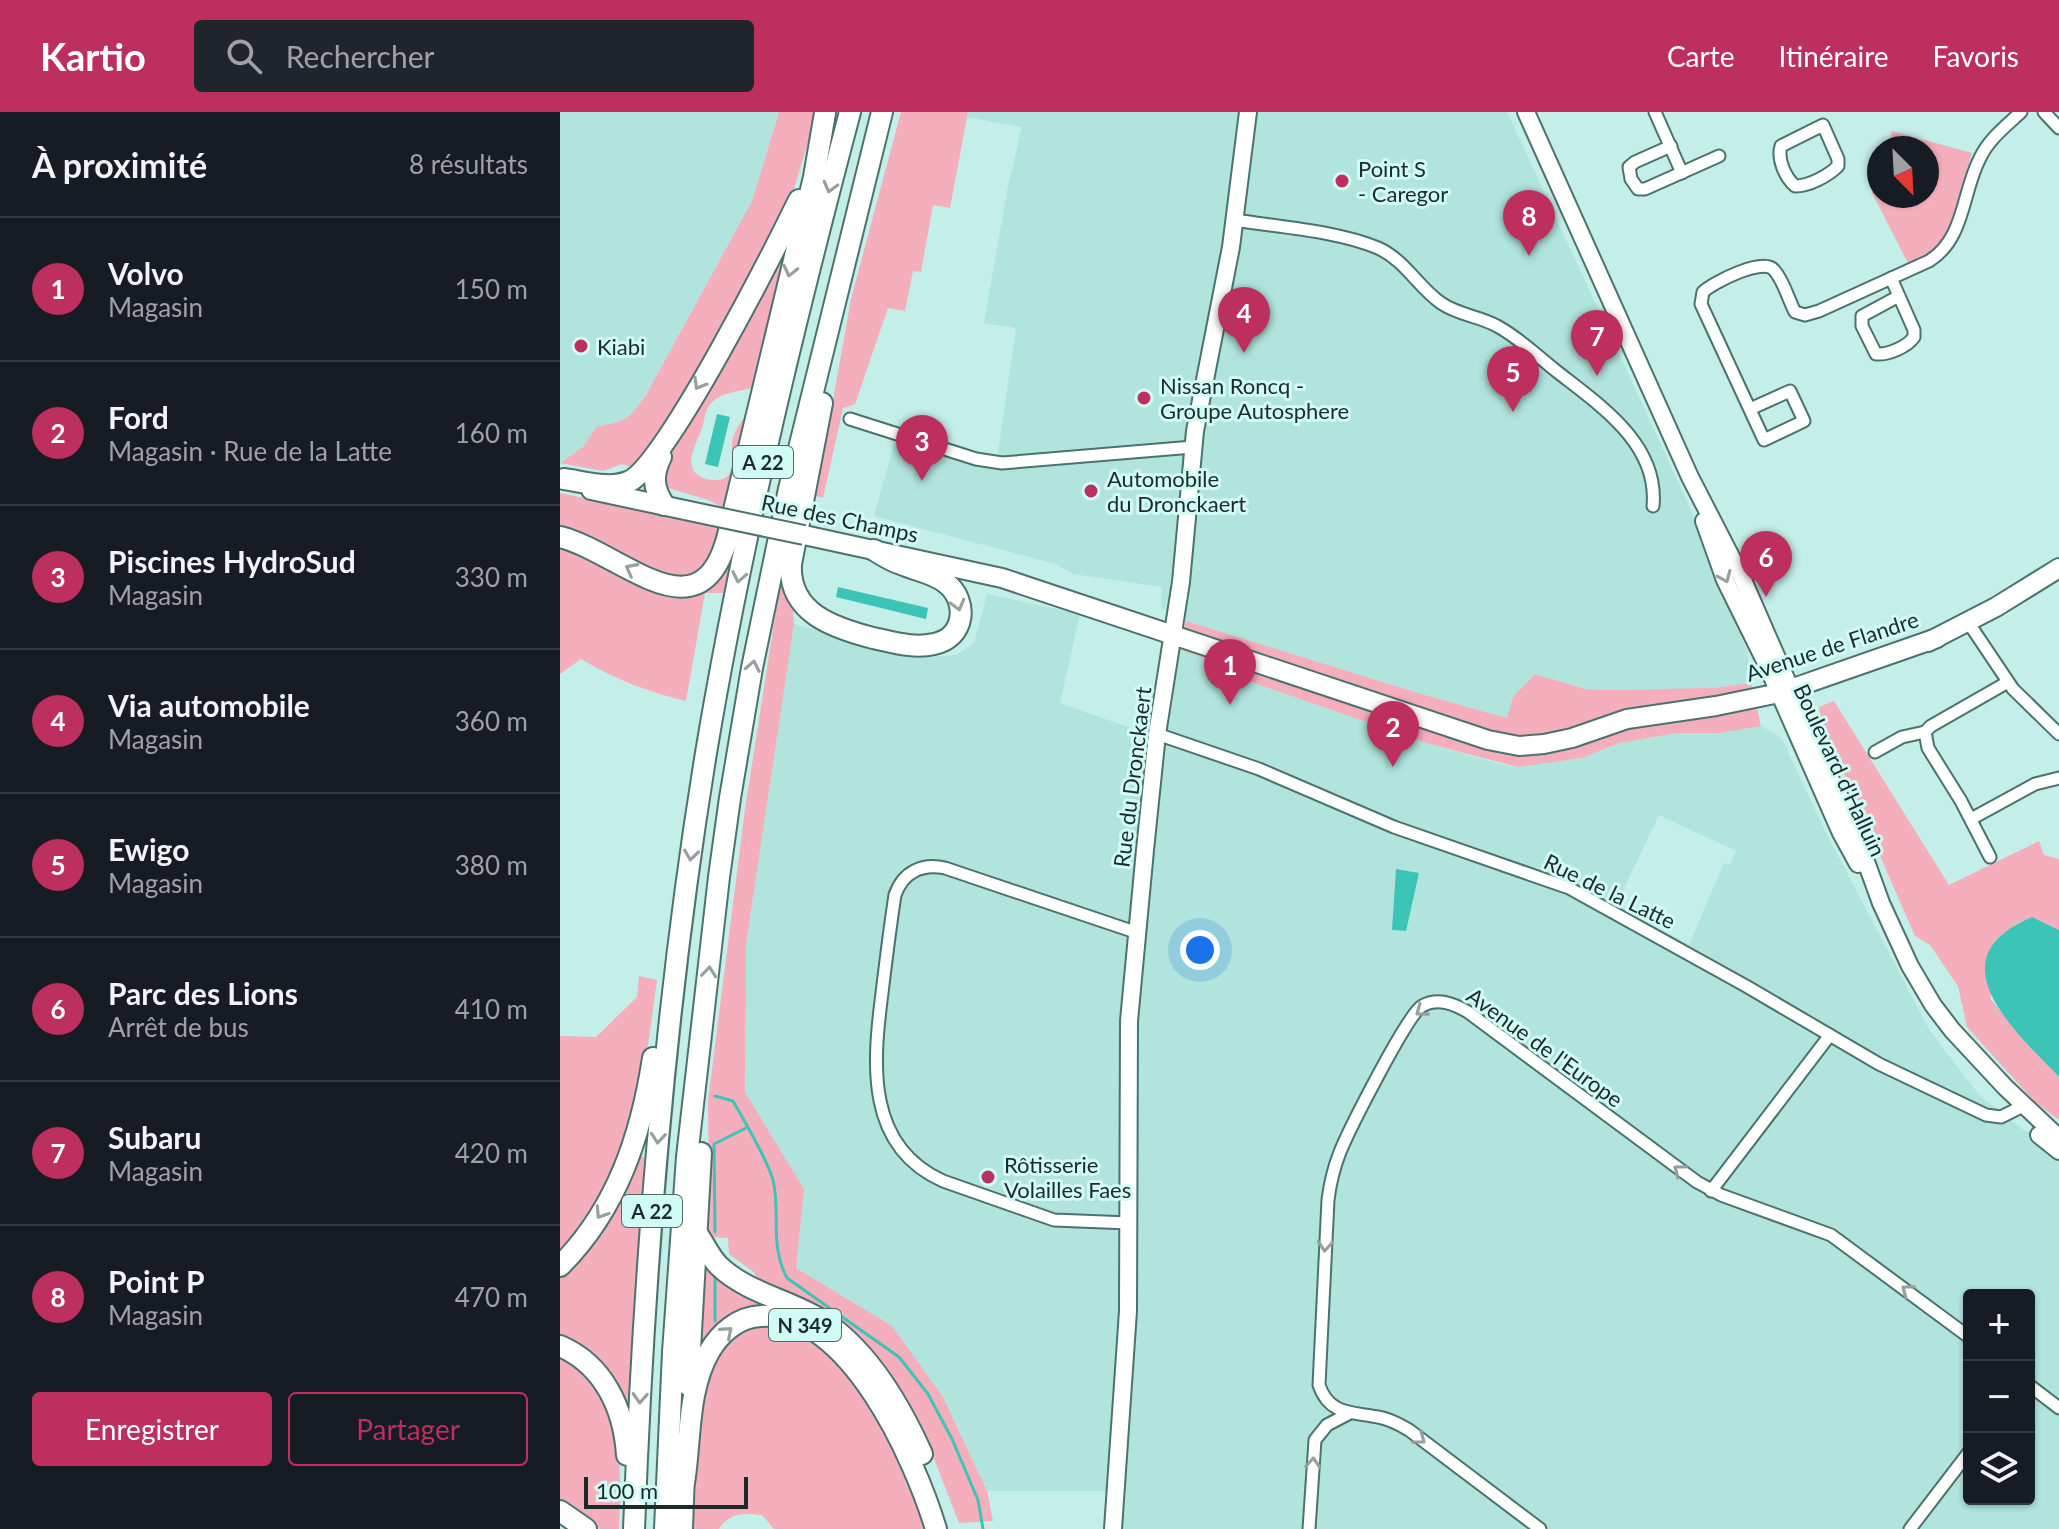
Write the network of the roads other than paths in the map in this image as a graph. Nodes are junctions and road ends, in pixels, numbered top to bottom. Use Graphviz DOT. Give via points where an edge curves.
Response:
graph roads {
  1 [pos="850,112"];
  2 [pos="882,112"];
  3 [pos="1237,112"];
  4 [pos="1248,112"];
  5 [pos="1526,112"];
  6 [pos="1655,112"];
  7 [pos="1827,112"];
  8 [pos="2021,112"];
  9 [pos="2044,112"];
  10 [pos="825,113"];
  11 [pos="1823,125"];
  12 [pos="2059,128"];
  13 [pos="1671,146"];
  14 [pos="1719,156"];
  15 [pos="1682,173"];
  16 [pos="861,191"];
  17 [pos="1235,220"];
  18 [pos="1891,278"];
  19 [pos="1899,296"];
  20 [pos="1750,409"];
  21 [pos="850,419"];
  22 [pos="669,438"];
  23 [pos="1188,448"];
  24 [pos="561,480"];
  25 [pos="664,505"];
  26 [pos="1653,506"];
  27 [pos="560,537"];
  28 [pos="874,550"];
  29 [pos="2059,568"];
  30 [pos="1968,622"];
  31 [pos="1169,630"];
  32 [pos="2008,682"];
  33 [pos="1786,695"];
  34 [pos="1925,732"];
  35 [pos="1157,734"];
  36 [pos="2059,734"];
  37 [pos="1875,752"];
  38 [pos="2059,778"];
  39 [pos="1971,819"];
  40 [pos="1990,857"];
  41 [pos="685,894"];
  42 [pos="1132,931"];
  43 [pos="1830,1035"];
  44 [pos="701,1049"];
  45 [pos="2019,1109"];
  46 [pos="2059,1138"];
  47 [pos="2059,1151"];
  48 [pos="1711,1191"];
  49 [pos="1124,1223"];
  50 [pos="698,1235"];
  51 [pos="560,1266"];
  52 [pos="1963,1333"];
  53 [pos="560,1346"];
  54 [pos="2035,1390"];
  55 [pos="2059,1408"];
  56 [pos="1348,1414"];
  57 [pos="1963,1460"];
  58 [pos="684,1483"];
  59 [pos="560,1511"];
  60 [pos="586,1529"];
  61 [pos="633,1529"];
  62 [pos="665,1529"];
  63 [pos="682,1529"];
  64 [pos="936,1529"];
  65 [pos="950,1529"];
  66 [pos="1113,1529"];
  67 [pos="1309,1529"];
  68 [pos="1540,1529"];
  69 [pos="1910,1529"];
  1 -- 41 [label="highway, A 22, one-way" via="748,529"];
  2 -- 16 [label="highway, A 22"];
  3 -- 23 [label="main road, Rue du Dronckaert" via="1222,240 1187,412"];
  4 -- 17 [label="main road, Rue du Dronckaert"];
  5 -- 33 [label="main road, Boulevard d'Halluin" via="1690,477 1734,561"];
  6 -- 13 [label="street"];
  7 -- 11 [label="street"];
  8 -- 18 [label="street" via="1979,158 1947,246 1929,261"];
  9 -- 12 [label="street"];
  10 -- 22 [label="highway, one-way" via="799,199"];
  10 -- 27 [label="highway, one-way" via="814,177 716,569 697,585 673,587"];
  11 -- 11 [label="street" via="1781,146 1780,160 1795,186 1838,166"];
  13 -- 15 [label="street"];
  13 -- 15 [label="street" via="1635,162 1629,167 1631,179 1638,189 1645,189"];
  14 -- 15 [label="street"];
  28 -- 16 [label="highway, one-way" via="952,589 962,610 949,637 933,645 910,645 839,628 803,605 791,577"];
  44 -- 16 [label="highway, A 22, one-way" via="719,877 752,668"];
  17 -- 23 [label="main road, Rue du Dronckaert"];
  17 -- 26 [label="street" via="1381,249 1443,305 1503,330 1624,429 1648,468"];
  18 -- 19 [label="street"];
  18 -- 20 [label="street" via="1805,315 1795,312 1774,270 1766,265 1706,288 1701,304"];
  19 -- 19 [label="street" via="1914,337 1909,344 1876,354 1862,316"];
  20 -- 20 [label="street" via="1764,440 1804,421 1790,391"];
  21 -- 23 [label="street" via="1002,463"];
  22 -- 24 [label="highway" via="646,469 629,481 601,485"];
  22 -- 25 [label="highway" via="654,484"];
  23 -- 31 [label="main road, Rue du Dronckaert"];
  24 -- 25 [label="main road, Rue des Champs"];
  25 -- 28 [label="main road, Rue des Champs, bridge"];
  28 -- 31 [label="main road, Rue des Champs" via="1075,592"];
  29 -- 30 [label="main road, Avenue de Flandre"];
  30 -- 32 [label="street"];
  30 -- 33 [label="main road, Avenue de Flandre" via="1891,662"];
  31 -- 33 [label="main road, Avenue de Flandre" via="1247,650 1370,700 1519,746 1563,741 1619,721 1716,714"];
  31 -- 35 [label="main road, Rue du Dronckaert"];
  31 -- 42 [label="main road, Rue du Dronckaert" via="1142,767"];
  32 -- 34 [label="street"];
  32 -- 36 [label="street"];
  33 -- 45 [label="main road, Boulevard d'Halluin" via="1841,833 1903,953 1963,1055"];
  34 -- 37 [label="street" via="1906,735"];
  34 -- 39 [label="street" via="1928,748"];
  35 -- 42 [label="main road, Rue du Dronckaert"];
  35 -- 43 [label="street, Rue de la Latte" via="1259,769 1394,827 1561,885"];
  38 -- 39 [label="street" via="2035,784"];
  39 -- 40 [label="street"];
  41 -- 51 [label="highway, one-way" via="669,948 647,1095 631,1155 602,1213"];
  41 -- 61 [label="highway, A 22, one-way" via="653,1191"];
  42 -- 49 [label="main road, Rue du Dronckaert"];
  42 -- 49 [label="street" via="945,868 912,872 895,895 874,1056 889,1128 927,1173 1047,1218"];
  43 -- 45 [label="street, Rue de la Latte" via="1986,1115 1998,1117"];
  43 -- 48 [label="street"];
  44 -- 50 [label="highway"];
  44 -- 62 [label="highway, A 22" via="677,1294"];
  45 -- 46 [label="main road, Boulevard d'Halluin"];
  45 -- 47 [label="main road, Boulevard d'Halluin"];
  52 -- 48 [label="street, Avenue de l'Europe, one-way" via="1831,1235"];
  48 -- 56 [label="street, Avenue de l'Europe, one-way" via="1468,1012 1441,1002 1420,1007 1344,1142 1330,1191 1318,1378 1329,1404"];
  49 -- 66 [label="main road, Rue du Dronckaert" via="1128,1311"];
  50 -- 58 [label="highway"];
  50 -- 65 [label="highway" via="730,1275 821,1319 857,1350 903,1416"];
  53 -- 61 [label="highway" via="591,1366 615,1403 626,1442"];
  54 -- 55 [label="street"];
  67 -- 56 [label="street, one-way" via="1315,1440 1327,1425"];
  56 -- 68 [label="street, one-way" via="1377,1416 1400,1425"];
  57 -- 69 [label="street"];
  58 -- 63 [label="highway"];
  58 -- 64 [label="highway, N 349, one-way" via="696,1385 708,1353 743,1320 787,1317 825,1339 871,1392 915,1470"];
  59 -- 60 [label="highway"];
}
